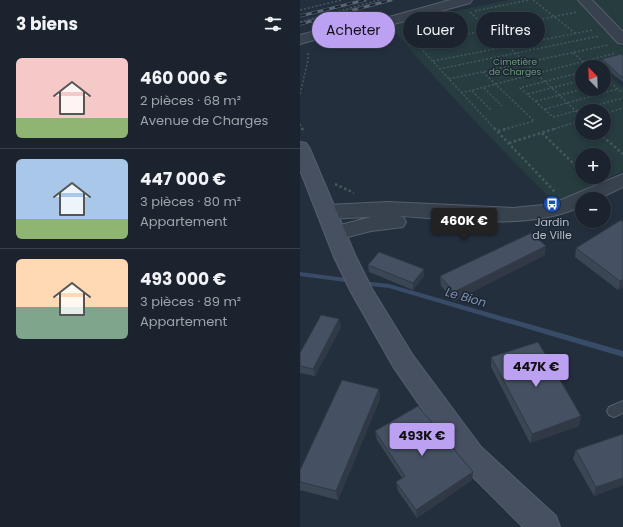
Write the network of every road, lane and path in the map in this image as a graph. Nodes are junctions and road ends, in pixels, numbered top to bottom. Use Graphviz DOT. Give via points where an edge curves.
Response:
graph roads {
  1 [pos="342,0"];
  2 [pos="379,0"];
  3 [pos="533,0"];
  4 [pos="583,5"];
  5 [pos="467,6"];
  6 [pos="300,10"];
  7 [pos="476,16"];
  8 [pos="554,16"];
  9 [pos="545,18"];
  10 [pos="300,22"];
  11 [pos="397,23"];
  12 [pos="597,29"];
  13 [pos="403,30"];
  14 [pos="576,33"];
  15 [pos="602,35"];
  16 [pos="545,39"];
  17 [pos="617,42"];
  18 [pos="304,44"];
  19 [pos="420,48"];
  20 [pos="498,48"];
  21 [pos="511,48"];
  22 [pos="516,52"];
  23 [pos="573,53"];
  24 [pos="618,53"];
  25 [pos="582,60"];
  26 [pos="587,60"];
  27 [pos="432,62"];
  28 [pos="526,63"];
  29 [pos="575,63"];
  30 [pos="439,69"];
  31 [pos="482,72"];
  32 [pos="537,73"];
  33 [pos="575,74"];
  34 [pos="448,79"];
  35 [pos="545,81"];
  36 [pos="575,82"];
  37 [pos="495,84"];
  38 [pos="611,84"];
  39 [pos="483,87"];
  40 [pos="552,88"];
  41 [pos="618,89"];
  42 [pos="472,90"];
  43 [pos="575,91"];
  44 [pos="461,93"];
  45 [pos="300,94"];
  46 [pos="527,94"];
  47 [pos="623,94"];
  48 [pos="559,95"];
  49 [pos="623,98"];
  50 [pos="536,102"];
  51 [pos="567,103"];
  52 [pos="599,104"];
  53 [pos="502,106"];
  54 [pos="623,108"];
  55 [pos="544,109"];
  56 [pos="491,110"];
  57 [pos="575,110"];
  58 [pos="611,112"];
  59 [pos="575,121"];
  60 [pos="300,124"];
  61 [pos="498,132"];
  62 [pos="542,132"];
  63 [pos="608,140"];
  64 [pos="303,142"];
  65 [pos="508,143"];
  66 [pos="623,154"];
  67 [pos="575,165"];
  68 [pos="623,180"];
  69 [pos="333,183"];
  70 [pos="556,192"];
  71 [pos="623,196"];
  72 [pos="611,202"];
  73 [pos="367,209"];
  74 [pos="328,212"];
  75 [pos="575,217"];
  76 [pos="336,234"];
  77 [pos="545,527"];
  1 -- 6 [label="path"];
  2 -- 10 [label="path"];
  3 -- 8 [label="path"];
  4 -- 8 [label="path"];
  4 -- 17 [label="street"];
  5 -- 7 [label="path"];
  5 -- 11 [label="street"];
  8 -- 9 [label="path"];
  8 -- 14 [label="path"];
  11 -- 13 [label="path"];
  11 -- 18 [label="street" via="354,31 330,31"];
  12 -- 14 [label="path"];
  14 -- 16 [label="path"];
  15 -- 22 [label="path"];
  17 -- 23 [label="path"];
  18 -- 45 [label="path" via="308,60"];
  19 -- 27 [label="path"];
  20 -- 27 [label="path"];
  21 -- 22 [label="path"];
  22 -- 28 [label="path"];
  22 -- 30 [label="path"];
  23 -- 25 [label="path"];
  23 -- 28 [label="path"];
  24 -- 26 [label="path"];
  27 -- 30 [label="path"];
  28 -- 31 [label="path"];
  28 -- 32 [label="path"];
  29 -- 32 [label="path"];
  30 -- 34 [label="path"];
  31 -- 34 [label="path"];
  31 -- 37 [label="path"];
  32 -- 35 [label="path"];
  32 -- 37 [label="path"];
  33 -- 35 [label="path"];
  34 -- 44 [label="path"];
  35 -- 40 [label="path"];
  35 -- 46 [label="path" via="520,88"];
  36 -- 40 [label="path"];
  37 -- 39 [label="path"];
  37 -- 61 [label="path" via="534,121"];
  38 -- 41 [label="path"];
  39 -- 42 [label="path"];
  39 -- 53 [label="path"];
  40 -- 46 [label="path"];
  40 -- 48 [label="path"];
  41 -- 47 [label="path"];
  41 -- 51 [label="path"];
  42 -- 44 [label="path"];
  42 -- 56 [label="path"];
  43 -- 48 [label="path"];
  44 -- 61 [label="path"];
  46 -- 50 [label="path"];
  48 -- 50 [label="path"];
  48 -- 51 [label="path"];
  49 -- 52 [label="path"];
  50 -- 55 [label="path"];
  51 -- 55 [label="path"];
  51 -- 57 [label="path"];
  54 -- 58 [label="path"];
  55 -- 57 [label="path" via="553,117"];
  59 -- 62 [label="path"];
  60 -- 64 [label="path"];
  61 -- 65 [label="path"];
  62 -- 65 [label="path"];
  62 -- 67 [label="path"];
  63 -- 66 [label="path"];
  64 -- 74 [label="main road"];
  65 -- 70 [label="path"];
  68 -- 73 [label="street" via="568,205 544,212 513,215"];
  69 -- 73 [label="path" via="357,195"];
  71 -- 72 [label="street"];
  73 -- 74 [label="street"];
  74 -- 76 [label="main road"];
  75 -- 76 [label="street" via="550,225 502,228 403,221 371,224"];
  76 -- 77 [label="main road" via="362,292 403,361 471,456"];
}
